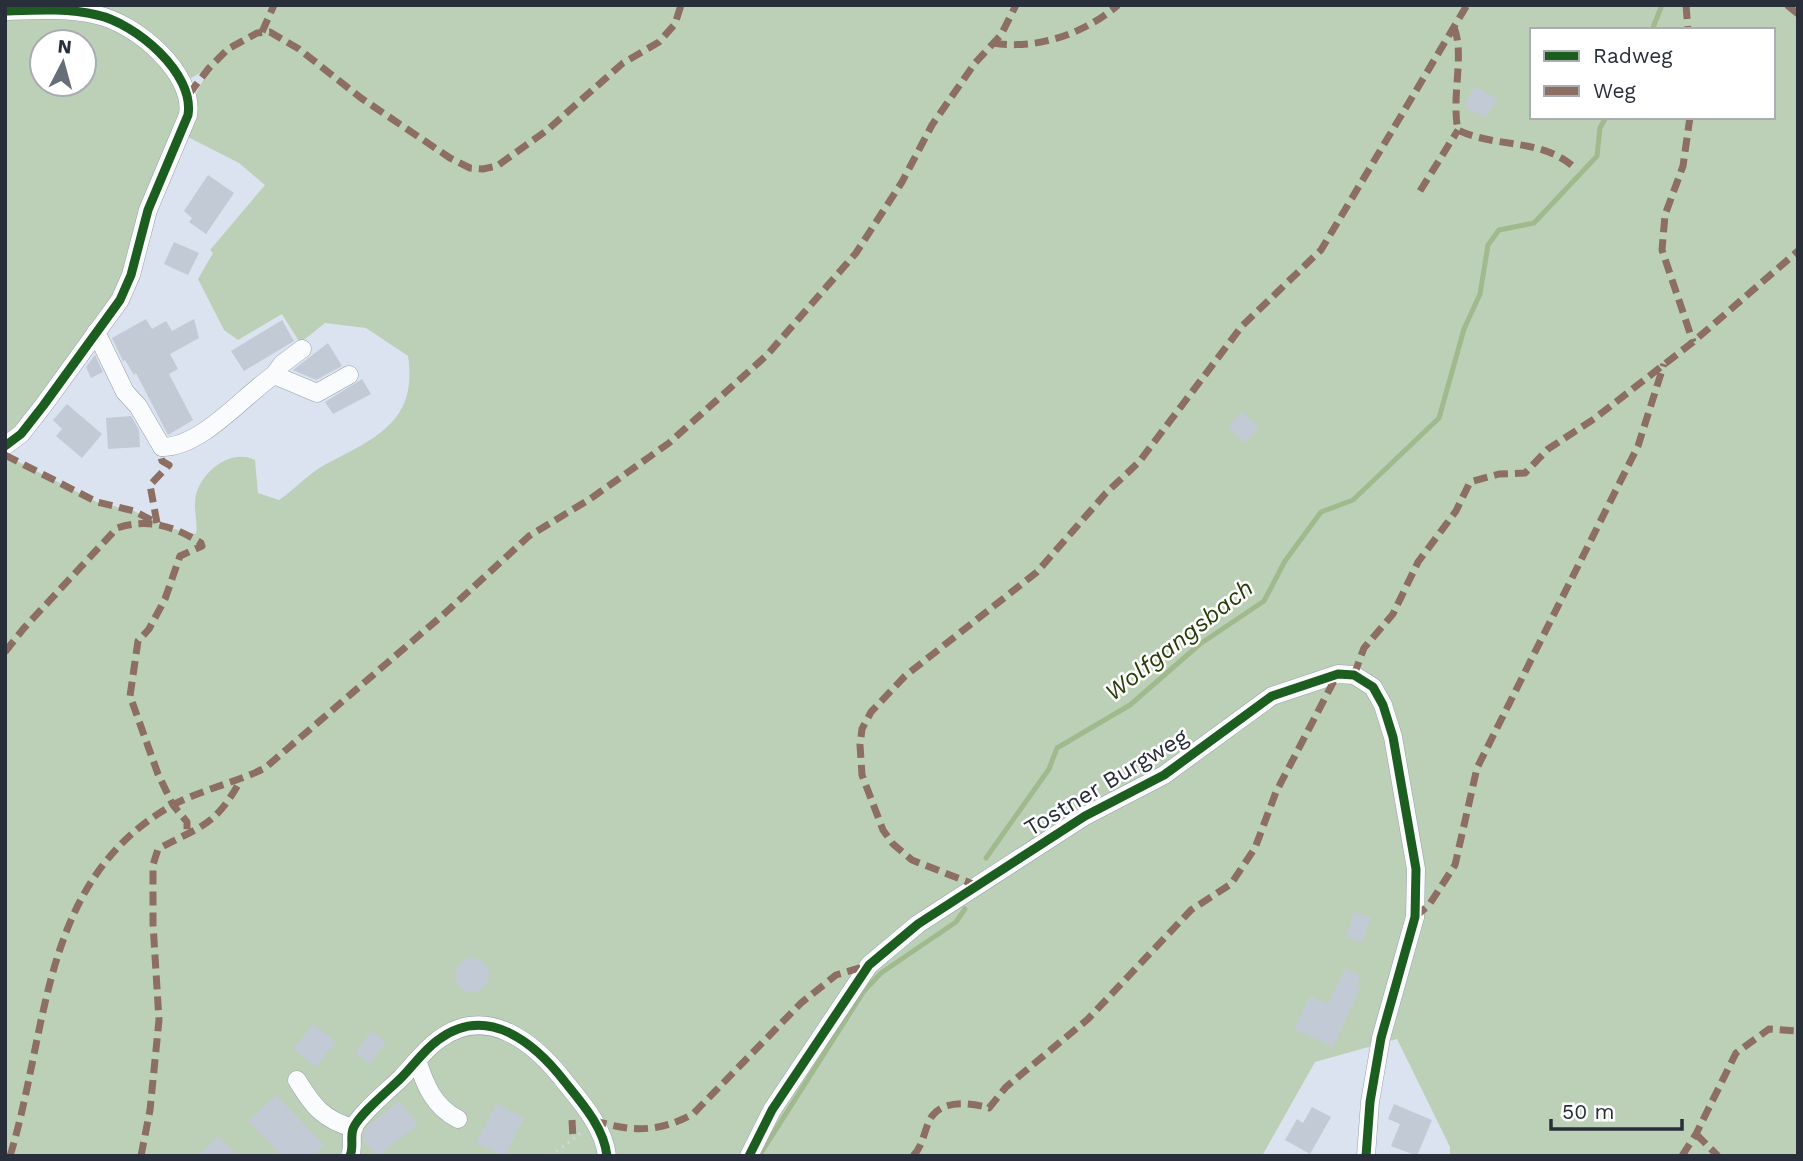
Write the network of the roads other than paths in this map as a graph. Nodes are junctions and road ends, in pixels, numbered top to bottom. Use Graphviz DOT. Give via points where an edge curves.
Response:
graph roads {
  1 [pos="5,10"];
  2 [pos="96,332"];
  3 [pos="302,349"];
  4 [pos="274,375"];
  5 [pos="349,375"];
  6 [pos="5,446"];
  7 [pos="418,1060"];
  8 [pos="298,1080"];
  9 [pos="458,1119"];
  10 [pos="354,1128"];
  11 [pos="350,1156"];
  12 [pos="607,1156"];
  13 [pos="748,1156"];
  14 [pos="1366,1156"];
  1 -- 2 [label="street" via="71,11 108,19 137,35 165,60 189,94 188,115 148,210 127,286"];
  2 -- 4 [label="street" via="125,392 138,406 161,450 215,424"];
  2 -- 6 [label="street" via="36,415"];
  3 -- 4 [label="street"];
  4 -- 5 [label="street" via="317,393"];
  7 -- 9 [label="street" via="435,1101"];
  7 -- 10 [label="street"];
  7 -- 12 [label="street" via="439,1039 459,1028 503,1028 548,1061 593,1120"];
  8 -- 10 [label="street" via="315,1110"];
  10 -- 11 [label="street"];
  13 -- 14 [label="street, Tostner Burgweg" via="772,1110 869,965 918,924 1085,816 1164,775 1272,696 1338,674 1354,675 1373,687 1383,705 1416,869 1415,917 1381,1038"];
}
